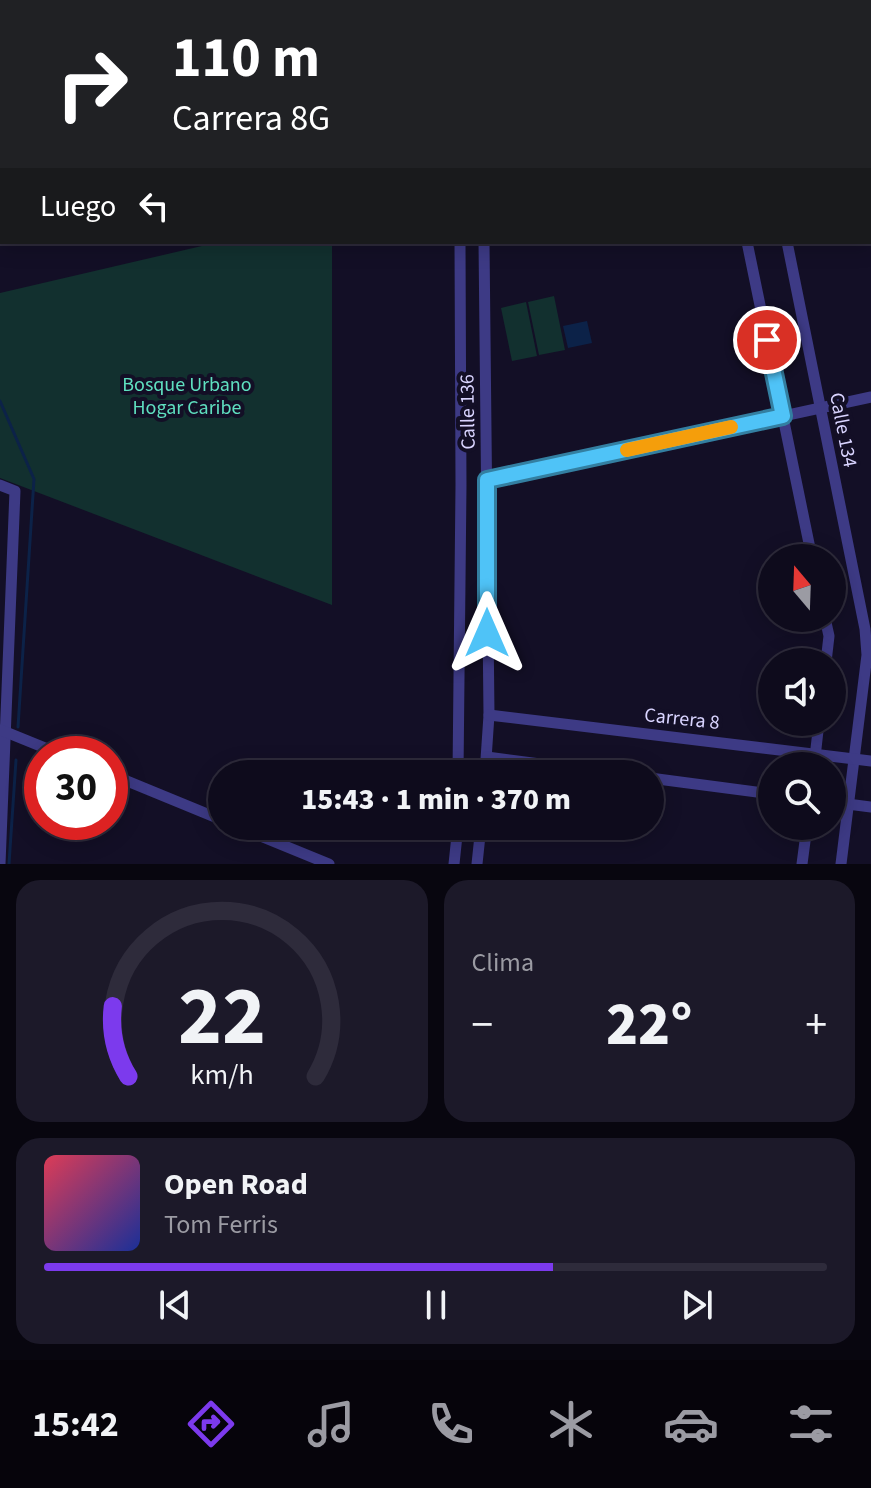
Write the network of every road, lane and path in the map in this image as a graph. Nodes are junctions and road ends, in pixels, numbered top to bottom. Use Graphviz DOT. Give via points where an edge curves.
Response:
graph roads {
  1 [pos="460,244"];
  2 [pos="484,244"];
  3 [pos="747,244"];
  4 [pos="787,244"];
  5 [pos="871,397"];
  6 [pos="820,408"];
  7 [pos="783,416"];
  8 [pos="487,480"];
  9 [pos="0,485"];
  10 [pos="809,544"];
  11 [pos="489,715"];
  12 [pos="2,730"];
  13 [pos="817,736"];
  14 [pos="24,739"];
  15 [pos="815,752"];
  16 [pos="487,757"];
  17 [pos="846,757"];
  18 [pos="854,758"];
  19 [pos="458,760"];
  20 [pos="487,760"];
  21 [pos="510,760"];
  22 [pos="871,761"];
  23 [pos="664,780"];
  24 [pos="128,781"];
  25 [pos="758,792"];
  26 [pos="846,804"];
  27 [pos="849,804"];
  28 [pos="871,807"];
  29 [pos="208,814"];
  30 [pos="270,840"];
  31 [pos="457,840"];
  32 [pos="480,840"];
  33 [pos="805,840"];
  34 [pos="0,864"];
  35 [pos="329,864"];
  36 [pos="454,864"];
  37 [pos="477,864"];
  38 [pos="802,864"];
  39 [pos="841,864"];
  1 -- 19 [label="street, Calle 136"];
  2 -- 8 [label="street, Calle 136"];
  3 -- 7 [label="street"];
  4 -- 6 [label="street, Calle 134"];
  5 -- 6 [label="street"];
  6 -- 7 [label="street"];
  6 -- 18 [label="street, Calle 134" via="865,629 867,655"];
  7 -- 8 [label="street"];
  7 -- 10 [label="street"];
  8 -- 11 [label="street, Calle 136"];
  9 -- 12 [label="street" via="15,491"];
  11 -- 15 [label="street, Carrera 8"];
  11 -- 16 [label="street, Calle 136"];
  12 -- 14 [label="street"];
  12 -- 34 [label="street"];
  13 -- 15 [label="street"];
  16 -- 20 [label="street, Calle 136"];
  16 -- 21 [label="street"];
  17 -- 18 [label="street, Carrera 8"];
  18 -- 22 [label="street, Carrera 8"];
  18 -- 27 [label="street, Calle 134"];
  23 -- 25 [label="street"];
  24 -- 29 [label="street"];
  26 -- 27 [label="street"];
  27 -- 28 [label="street"];
  27 -- 39 [label="street, Calle 134"];
  30 -- 35 [label="street"];
  31 -- 36 [label="street"];
  32 -- 37 [label="street"];
  33 -- 38 [label="street"];
}
